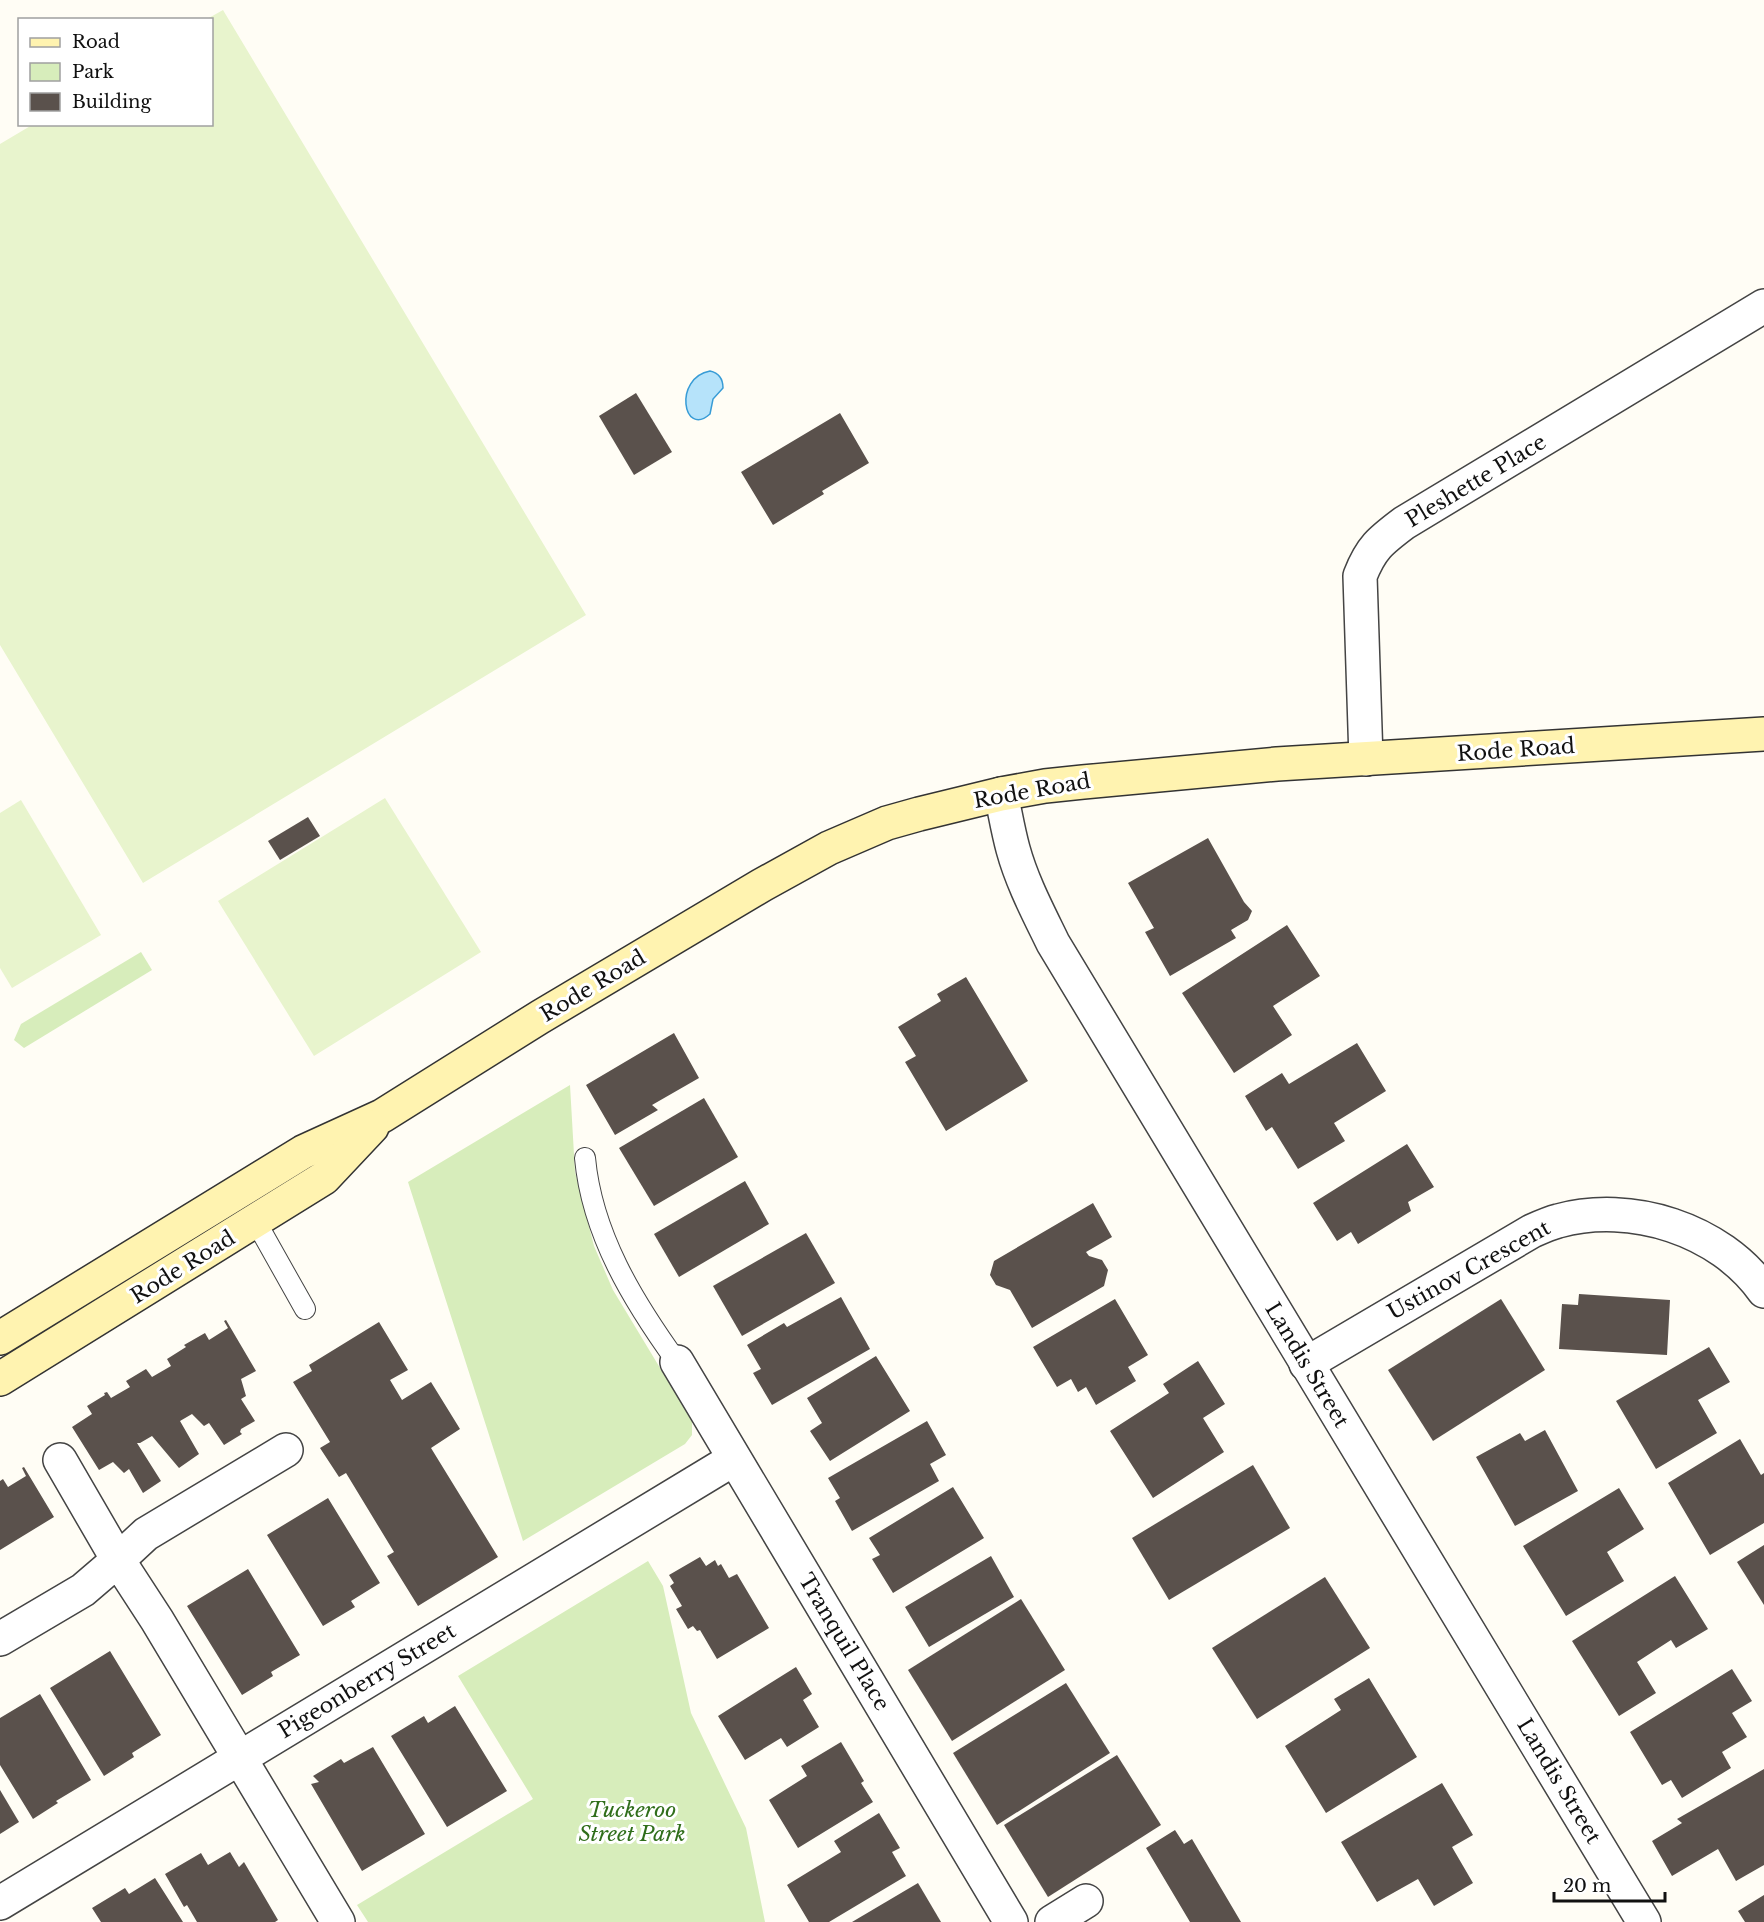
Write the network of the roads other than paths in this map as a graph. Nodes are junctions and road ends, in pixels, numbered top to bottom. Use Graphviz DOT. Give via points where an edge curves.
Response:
graph roads {
  1 [pos="1764,306"];
  2 [pos="1764,734"];
  3 [pos="1366,759"];
  4 [pos="1001,794"];
  5 [pos="381,1116"];
  6 [pos="585,1158"];
  7 [pos="256,1222"];
  8 [pos="1764,1291"];
  9 [pos="305,1309"];
  10 [pos="0,1338"];
  11 [pos="677,1362"];
  12 [pos="1306,1364"];
  13 [pos="0,1379"];
  14 [pos="286,1450"];
  15 [pos="734,1459"];
  16 [pos="60,1460"];
  17 [pos="118,1560"];
  18 [pos="0,1639"];
  19 [pos="239,1758"];
  20 [pos="1086,1901"];
  21 [pos="0,1903"];
  22 [pos="338,1922"];
  23 [pos="1011,1922"];
  24 [pos="1052,1922"];
  25 [pos="1644,1922"];
  1 -- 3 [label="street, Pleshette Place" via="1404,523 1374,547 1360,576"];
  2 -- 3 [label="main road, Rode Road"];
  3 -- 4 [label="main road, Rode Road" via="1189,771"];
  4 -- 5 [label="main road, Rode Road" via="888,823 829,848 540,1017"];
  4 -- 12 [label="street, Landis Street" via="1012,847 1053,943"];
  5 -- 7 [label="main road, Rode Road" via="324,1179"];
  5 -- 10 [label="main road, Rode Road" via="303,1152"];
  6 -- 11 [label="lane" via="589,1189 620,1276"];
  7 -- 9 [label="lane"];
  7 -- 13 [label="main road, Rode Road"];
  8 -- 12 [label="street, Ustinov Crescent" via="1726,1253 1678,1227 1619,1214 1588,1215 1558,1221 1524,1235"];
  11 -- 15 [label="street, Tranquil Place"];
  12 -- 25 [label="street, Landis Street"];
  14 -- 17 [label="street" via="146,1534"];
  15 -- 19 [label="street, Pigeonberry Street"];
  15 -- 23 [label="street, Tranquil Place"];
  16 -- 17 [label="street"];
  17 -- 18 [label="street" via="83,1590"];
  17 -- 19 [label="street"];
  19 -- 21 [label="street, Pigeonberry Street"];
  19 -- 22 [label="street"];
  20 -- 24 [label="street"];
}
